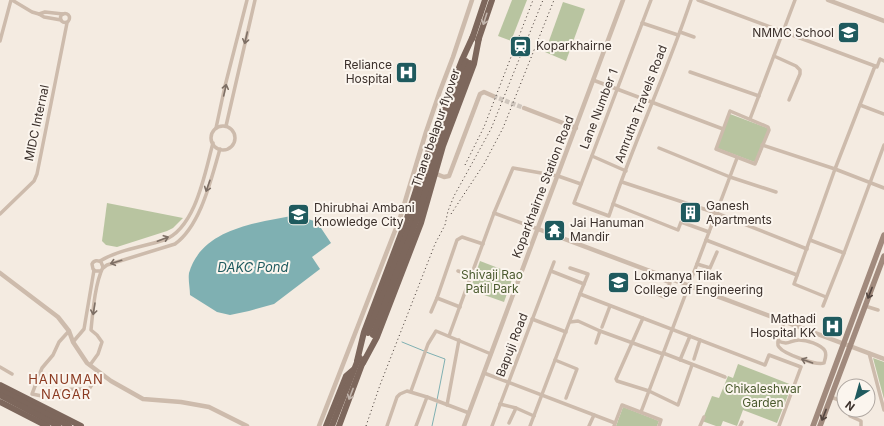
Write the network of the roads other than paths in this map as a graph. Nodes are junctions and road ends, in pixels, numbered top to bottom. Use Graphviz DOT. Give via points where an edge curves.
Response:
graph roads {
  1 [pos="12,0"];
  2 [pos="247,0"];
  3 [pos="255,0"];
  4 [pos="472,0"];
  5 [pos="485,0"];
  6 [pos="492,0"];
  7 [pos="623,0"];
  8 [pos="650,0"];
  9 [pos="691,0"];
  10 [pos="698,0"];
  11 [pos="795,0"];
  12 [pos="828,0"];
  13 [pos="39,14"];
  14 [pos="63,14"];
  15 [pos="884,19"];
  16 [pos="61,20"];
  17 [pos="68,23"];
  18 [pos="642,23"];
  19 [pos="783,32"];
  20 [pos="679,34"];
  21 [pos="476,37"];
  22 [pos="694,37"];
  23 [pos="0,41"];
  24 [pos="774,56"];
  25 [pos="884,61"];
  26 [pos="875,66"];
  27 [pos="690,72"];
  28 [pos="594,80"];
  29 [pos="617,89"];
  30 [pos="493,96"];
  31 [pos="759,96"];
  32 [pos="789,100"];
  33 [pos="651,102"];
  34 [pos="860,105"];
  35 [pos="524,108"];
  36 [pos="884,114"];
  37 [pos="750,119"];
  38 [pos="226,126"];
  39 [pos="216,128"];
  40 [pos="576,128"];
  41 [pos="723,129"];
  42 [pos="213,143"];
  43 [pos="762,145"];
  44 [pos="884,145"];
  45 [pos="659,148"];
  46 [pos="220,149"];
  47 [pos="592,156"];
  48 [pos="737,158"];
  49 [pos="835,169"];
  50 [pos="414,171"];
  51 [pos="626,171"];
  52 [pos="421,173"];
  53 [pos="558,176"];
  54 [pos="435,177"];
  55 [pos="730,177"];
  56 [pos="622,182"];
  57 [pos="870,183"];
  58 [pos="581,184"];
  59 [pos="884,188"];
  60 [pos="776,192"];
  61 [pos="613,204"];
  62 [pos="494,213"];
  63 [pos="716,213"];
  64 [pos="0,214"];
  65 [pos="609,216"];
  66 [pos="538,229"];
  67 [pos="709,232"];
  68 [pos="884,235"];
  69 [pos="706,240"];
  70 [pos="810,240"];
  71 [pos="483,244"];
  72 [pos="807,249"];
  73 [pos="717,252"];
  74 [pos="844,253"];
  75 [pos="884,256"];
  76 [pos="100,261"];
  77 [pos="554,262"];
  78 [pos="697,264"];
  79 [pos="570,268"];
  80 [pos="94,270"];
  81 [pos="101,270"];
  82 [pos="458,271"];
  83 [pos="551,271"];
  84 [pos="0,273"];
  85 [pos="471,275"];
  86 [pos="797,275"];
  87 [pos="671,280"];
  88 [pos="584,284"];
  89 [pos="689,285"];
  90 [pos="655,293"];
  91 [pos="580,294"];
  92 [pos="826,296"];
  93 [pos="437,298"];
  94 [pos="460,306"];
  95 [pos="610,306"];
  96 [pos="823,306"];
  97 [pos="865,306"];
  98 [pos="878,310"];
  99 [pos="432,312"];
  100 [pos="643,318"];
  101 [pos="532,319"];
  102 [pos="570,322"];
  103 [pos="784,322"];
  104 [pos="84,329"];
  105 [pos="601,329"];
  106 [pos="672,329"];
  107 [pos="91,330"];
  108 [pos="69,331"];
  109 [pos="566,332"];
  110 [pos="449,336"];
  111 [pos="690,336"];
  112 [pos="459,340"];
  113 [pos="700,340"];
  114 [pos="778,341"];
  115 [pos="73,342"];
  116 [pos="596,343"];
  117 [pos="631,343"];
  118 [pos="844,344"];
  119 [pos="850,346"];
  120 [pos="869,353"];
  121 [pos="491,354"];
  122 [pos="663,354"];
  123 [pos="694,359"];
  124 [pos="884,359"];
  125 [pos="555,360"];
  126 [pos="680,360"];
  127 [pos="360,362"];
  128 [pos="90,365"];
  129 [pos="692,365"];
  130 [pos="0,367"];
  131 [pos="354,369"];
  132 [pos="100,373"];
  133 [pos="484,373"];
  134 [pos="12,374"];
  135 [pos="725,377"];
  136 [pos="509,382"];
  137 [pos="0,384"];
  138 [pos="0,390"];
  139 [pos="411,391"];
  140 [pos="649,391"];
  141 [pos="0,395"];
  142 [pos="542,395"];
  143 [pos="831,397"];
  144 [pos="429,398"];
  145 [pos="566,398"];
  146 [pos="836,399"];
  147 [pos="0,402"];
  148 [pos="500,404"];
  149 [pos="447,405"];
  150 [pos="516,408"];
  151 [pos="884,410"];
  152 [pos="641,412"];
  153 [pos="469,413"];
  154 [pos="594,415"];
  155 [pos="534,416"];
  156 [pos="704,417"];
  157 [pos="854,418"];
  158 [pos="509,423"];
  159 [pos="615,424"];
  160 [pos="47,426"];
  161 [pos="58,426"];
  162 [pos="69,426"];
  163 [pos="81,426"];
  164 [pos="247,426"];
  165 [pos="319,426"];
  166 [pos="326,426"];
  167 [pos="332,426"];
  168 [pos="339,426"];
  169 [pos="387,426"];
  170 [pos="416,426"];
  171 [pos="464,426"];
  172 [pos="492,426"];
  173 [pos="530,426"];
  174 [pos="589,426"];
  175 [pos="659,426"];
  176 [pos="700,426"];
  177 [pos="779,426"];
  178 [pos="813,426"];
  179 [pos="820,426"];
  180 [pos="861,426"];
  1 -- 13 [label="street"];
  1 -- 23 [label="street"];
  39 -- 2 [label="street, one-way"];
  3 -- 38 [label="street, one-way"];
  4 -- 50 [label="street"];
  5 -- 21 [label="main road"];
  6 -- 21 [label="main road, one-way"];
  7 -- 28 [label="street, Koparkhairne Station Road"];
  8 -- 18 [label="street, Lane Number 1"];
  9 -- 20 [label="street, Amrutha Travels Road"];
  10 -- 19 [label="street"];
  11 -- 19 [label="street"];
  12 -- 15 [label="street"];
  13 -- 14 [label="street"];
  13 -- 16 [label="street"];
  14 -- 16 [label="street"];
  14 -- 17 [label="street" via="70,16"];
  16 -- 17 [label="street"];
  17 -- 64 [label="street, MIDC Internal" via="37,174 34,181"];
  18 -- 20 [label="street"];
  18 -- 29 [label="street, Lane Number 1"];
  19 -- 24 [label="street"];
  19 -- 26 [label="street"];
  20 -- 22 [label="street"];
  20 -- 33 [label="street, Amrutha Travels Road"];
  21 -- 52 [label="main road" via="462,60"];
  21 -- 54 [label="main road" via="474,64 450,127"];
  21 -- 127 [label="main road, Thane belapur flyover, bridge" via="416,221"];
  24 -- 31 [label="street"];
  24 -- 32 [label="street" via="800,70"];
  25 -- 26 [label="street" via="880,59 877,67"];
  26 -- 34 [label="street"];
  27 -- 31 [label="street"];
  28 -- 29 [label="street"];
  28 -- 40 [label="street, Koparkhairne Station Road"];
  29 -- 33 [label="street"];
  29 -- 47 [label="street, Lane Number 1"];
  30 -- 54 [label="street" via="484,92 480,94 449,176"];
  31 -- 37 [label="street"];
  33 -- 41 [label="street"];
  33 -- 51 [label="street, Amrutha Travels Road"];
  34 -- 36 [label="street"];
  34 -- 49 [label="street"];
  35 -- 40 [label="street"];
  37 -- 41 [label="street" via="730,111"];
  37 -- 43 [label="street" via="768,127"];
  38 -- 39 [label="street"];
  38 -- 46 [label="street" via="233,132 234,141 227,148"];
  39 -- 42 [label="street" via="211,136"];
  40 -- 53 [label="street, Koparkhairne Station Road"];
  41 -- 48 [label="street" via="716,150"];
  42 -- 46 [label="street"];
  76 -- 42 [label="street, one-way" via="112,254 166,239 180,229 197,200"];
  43 -- 48 [label="street" via="756,164"];
  43 -- 49 [label="street"];
  44 -- 57 [label="street"];
  45 -- 55 [label="street"];
  46 -- 81 [label="street, one-way" via="199,211 184,237 175,244 107,265"];
  47 -- 51 [label="street"];
  47 -- 58 [label="street, Lane Number 1"];
  48 -- 55 [label="street"];
  49 -- 57 [label="street"];
  49 -- 70 [label="street"];
  50 -- 52 [label="main road"];
  50 -- 165 [label="street" via="400,218"];
  51 -- 56 [label="street, Amrutha Travels Road"];
  52 -- 54 [label="main road"];
  52 -- 127 [label="main road" via="407,218 364,332"];
  53 -- 58 [label="street"];
  53 -- 62 [label="street" via="513,168"];
  53 -- 66 [label="street, Koparkhairne Station Road"];
  54 -- 127 [label="main road" via="421,223 380,330"];
  55 -- 60 [label="street"];
  55 -- 63 [label="street"];
  56 -- 61 [label="street, Amrutha Travels Road"];
  56 -- 63 [label="street"];
  57 -- 59 [label="street"];
  57 -- 74 [label="street"];
  58 -- 65 [label="street, Lane Number 1" via="574,203"];
  61 -- 65 [label="street, Amrutha Travels Road"];
  61 -- 67 [label="street" via="678,230 681,222"];
  62 -- 66 [label="street"];
  62 -- 71 [label="street"];
  63 -- 67 [label="street"];
  63 -- 72 [label="street"];
  66 -- 87 [label="street"];
  66 -- 121 [label="street, Koparkhairne Station Road"];
  67 -- 69 [label="street"];
  68 -- 118 [label="main road"];
  69 -- 78 [label="street"];
  69 -- 86 [label="street"];
  70 -- 72 [label="street"];
  70 -- 74 [label="street"];
  71 -- 85 [label="street"];
  71 -- 93 [label="street" via="458,238"];
  72 -- 86 [label="street"];
  73 -- 78 [label="street" via="710,268"];
  74 -- 92 [label="street"];
  75 -- 97 [label="main road, one-way"];
  76 -- 80 [label="street" via="92,264"];
  76 -- 81 [label="street"];
  77 -- 83 [label="street, Bapuji Road"];
  78 -- 89 [label="street"];
  79 -- 88 [label="street" via="588,274"];
  80 -- 81 [label="street"];
  80 -- 104 [label="street"];
  81 -- 107 [label="street, one-way"];
  82 -- 85 [label="street"];
  83 -- 88 [label="street"];
  83 -- 101 [label="street, Bapuji Road"];
  84 -- 108 [label="street" via="58,317"];
  85 -- 94 [label="street"];
  86 -- 92 [label="street" via="794,284"];
  87 -- 89 [label="street"];
  87 -- 90 [label="street" via="664,297"];
  88 -- 91 [label="street"];
  89 -- 103 [label="street"];
  89 -- 106 [label="street"];
  91 -- 95 [label="street"];
  91 -- 102 [label="street"];
  92 -- 96 [label="street"];
  93 -- 94 [label="street"];
  93 -- 99 [label="street"];
  94 -- 110 [label="street"];
  95 -- 100 [label="street"];
  95 -- 105 [label="street"];
  97 -- 98 [label="street"];
  97 -- 119 [label="main road"];
  100 -- 106 [label="street"];
  100 -- 117 [label="street"];
  101 -- 109 [label="street"];
  101 -- 136 [label="street, Bapuji Road"];
  102 -- 105 [label="street" via="578,321"];
  102 -- 109 [label="street"];
  103 -- 114 [label="street"];
  103 -- 118 [label="street"];
  104 -- 107 [label="street"];
  104 -- 115 [label="street"];
  105 -- 116 [label="street"];
  105 -- 117 [label="street"];
  106 -- 111 [label="street"];
  106 -- 122 [label="street"];
  107 -- 128 [label="street" via="102,342 98,354"];
  108 -- 115 [label="street"];
  108 -- 132 [label="street" via="42,368 32,394 47,397 61,390 88,389"];
  109 -- 125 [label="street"];
  110 -- 112 [label="street"];
  110 -- 139 [label="street" via="436,331 428,344"];
  111 -- 113 [label="street"];
  111 -- 126 [label="street"];
  112 -- 121 [label="street"];
  112 -- 149 [label="street"];
  113 -- 123 [label="street"];
  113 -- 177 [label="street" via="765,365 769,355 802,367"];
  114 -- 114 [label="street, one-way" via="788,344 798,340 817,345 824,350 824,363 811,362 783,351"];
  115 -- 128 [label="street"];
  117 -- 122 [label="street"];
  117 -- 140 [label="street" via="616,380"];
  118 -- 119 [label="street"];
  118 -- 178 [label="main road"];
  119 -- 120 [label="street"];
  119 -- 143 [label="main road"];
  120 -- 124 [label="street"];
  120 -- 151 [label="street"];
  121 -- 133 [label="street, Koparkhairne Station Road"];
  122 -- 126 [label="street"];
  122 -- 140 [label="street"];
  125 -- 142 [label="street"];
  125 -- 145 [label="street" via="577,369"];
  126 -- 129 [label="street"];
  127 -- 131 [label="main road"];
  127 -- 168 [label="main road, one-way"];
  128 -- 132 [label="street"];
  129 -- 135 [label="street"];
  129 -- 140 [label="street" via="678,405"];
  130 -- 134 [label="street"];
  131 -- 166 [label="main road" via="346,376"];
  131 -- 167 [label="main road"];
  132 -- 164 [label="street" via="143,399 209,407"];
  133 -- 136 [label="street"];
  133 -- 153 [label="street, Koparkhairne Station Road"];
  136 -- 142 [label="street"];
  136 -- 148 [label="street, Bapuji Road"];
  137 -- 163 [label="main road"];
  138 -- 162 [label="main road"];
  139 -- 144 [label="street"];
  139 -- 169 [label="street" via="397,397"];
  140 -- 152 [label="street"];
  141 -- 161 [label="main road"];
  142 -- 154 [label="street"];
  142 -- 155 [label="street"];
  143 -- 146 [label="street"];
  143 -- 179 [label="main road, one-way"];
  144 -- 149 [label="street"];
  144 -- 170 [label="street"];
  147 -- 160 [label="main road"];
  148 -- 150 [label="street"];
  148 -- 172 [label="street, Bapuji Road"];
  149 -- 153 [label="street"];
  150 -- 155 [label="street"];
  150 -- 158 [label="street"];
  152 -- 159 [label="street" via="622,405"];
  152 -- 175 [label="street" via="661,420"];
  153 -- 171 [label="street, Koparkhairne Station Road"];
  154 -- 159 [label="street"];
  154 -- 174 [label="street"];
  155 -- 173 [label="street"];
  156 -- 176 [label="street"];
  157 -- 180 [label="street" via="861,421"];
}
